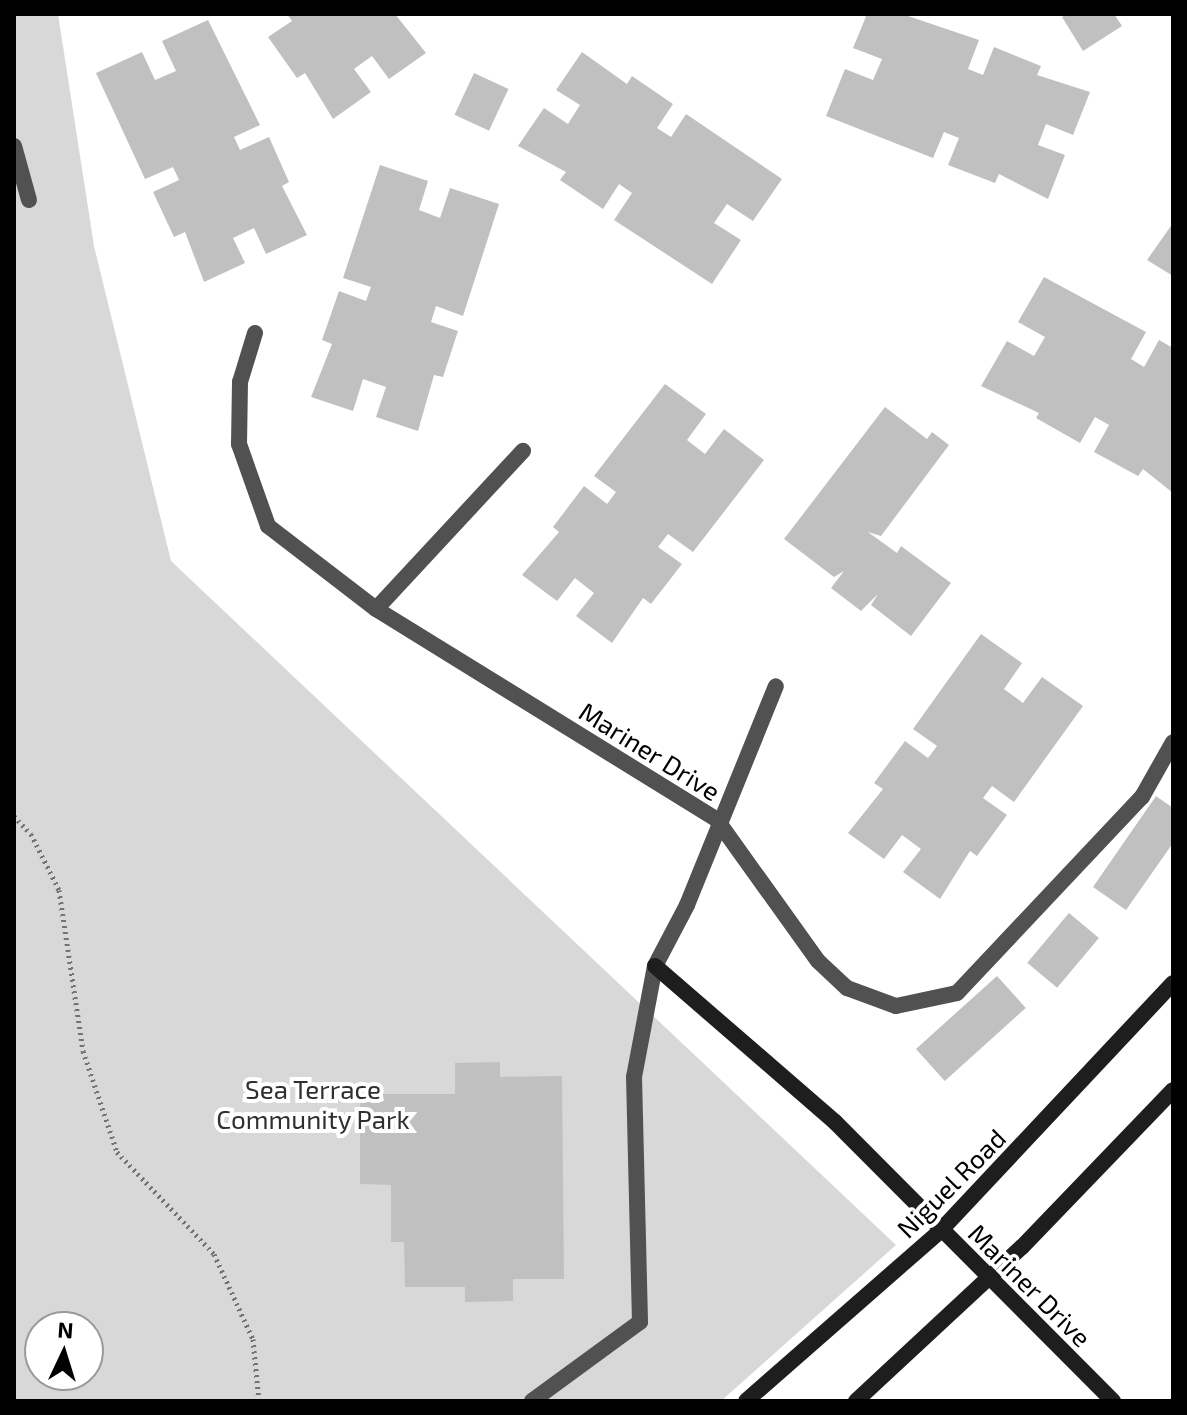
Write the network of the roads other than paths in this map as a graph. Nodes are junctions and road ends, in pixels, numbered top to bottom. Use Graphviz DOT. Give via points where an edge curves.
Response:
graph roads {
  1 [pos="14,146"];
  2 [pos="29,200"];
  3 [pos="255,333"];
  4 [pos="523,451"];
  5 [pos="376,609"];
  6 [pos="776,686"];
  7 [pos="1173,742"];
  8 [pos="717,820"];
  9 [pos="655,966"];
  10 [pos="1173,983"];
  11 [pos="1173,1090"];
  12 [pos="941,1230"];
  13 [pos="990,1277"];
  14 [pos="532,1401"];
  15 [pos="746,1401"];
  16 [pos="856,1401"];
  17 [pos="1113,1401"];
  1 -- 2 [label="street"];
  3 -- 5 [label="street, Mariner Drive" via="240,382 239,444 268,526"];
  4 -- 5 [label="street"];
  5 -- 8 [label="street, Mariner Drive"];
  6 -- 8 [label="street"];
  7 -- 8 [label="street" via="1142,797 957,993 896,1006 847,988 818,961"];
  8 -- 9 [label="street, Mariner Drive" via="687,905"];
  9 -- 12 [label="main road, Mariner Drive" via="835,1122"];
  9 -- 14 [label="street" via="634,1077 640,1322"];
  10 -- 12 [label="main road, Niguel Road"];
  11 -- 13 [label="main road"];
  12 -- 13 [label="main road, Mariner Drive"];
  12 -- 15 [label="main road, Niguel Road"];
  13 -- 16 [label="main road"];
  13 -- 17 [label="main road, Mariner Drive"];
}
